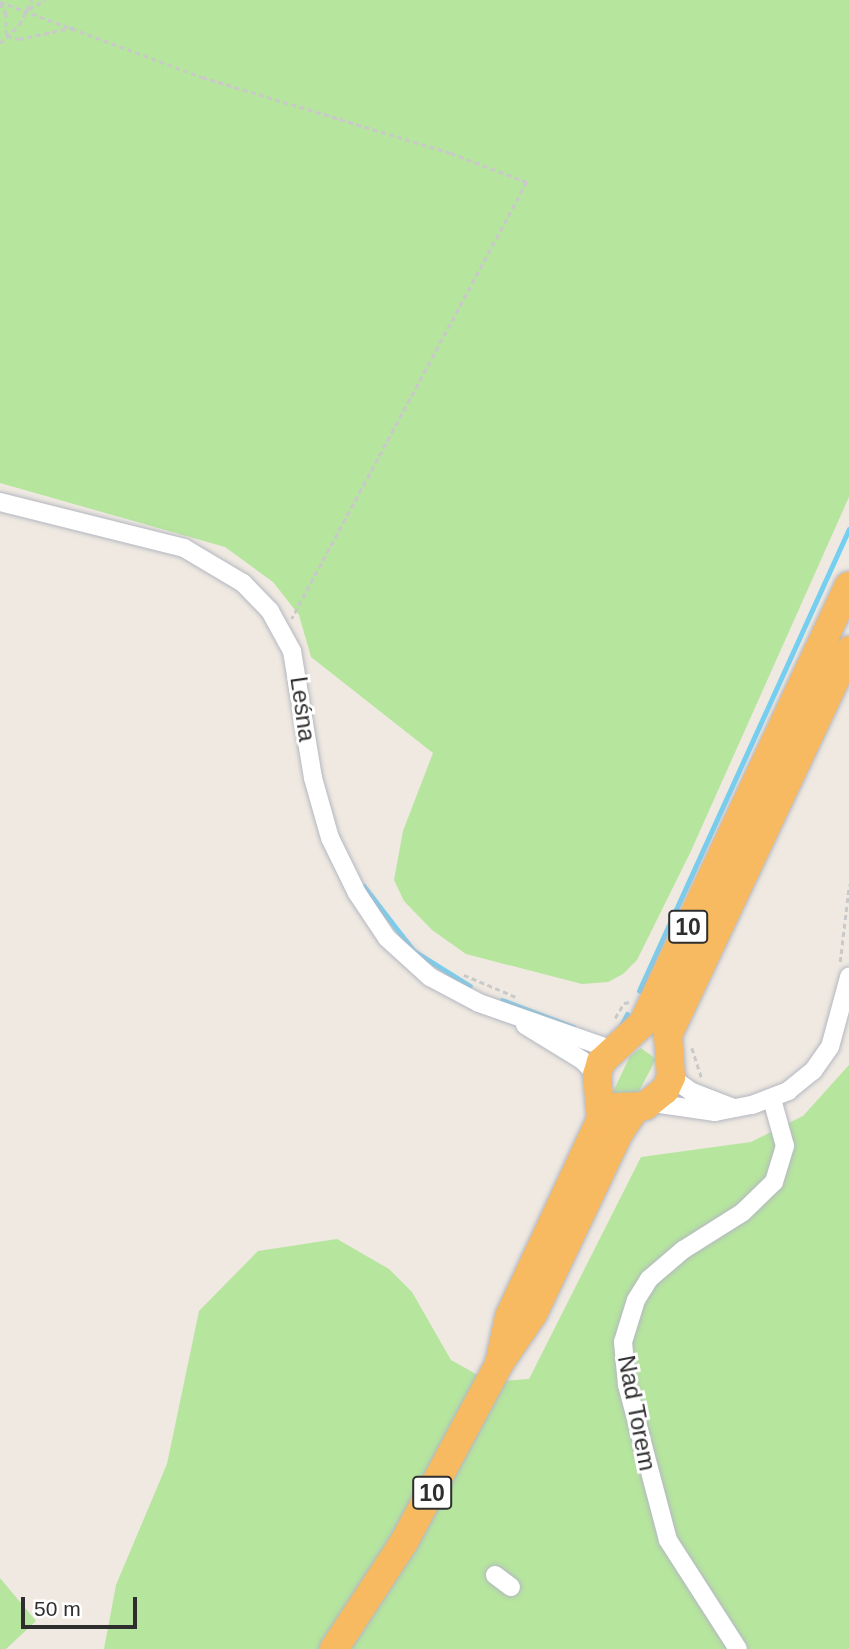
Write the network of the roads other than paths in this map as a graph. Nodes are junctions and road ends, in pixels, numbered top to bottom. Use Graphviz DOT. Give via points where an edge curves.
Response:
graph roads {
  1 [pos="0,502"];
  2 [pos="849,586"];
  3 [pos="849,651"];
  4 [pos="844,975"];
  5 [pos="516,1019"];
  6 [pos="617,1038"];
  7 [pos="675,1055"];
  8 [pos="599,1089"];
  9 [pos="772,1098"];
  10 [pos="645,1105"];
  11 [pos="734,1108"];
  12 [pos="499,1364"];
  13 [pos="495,1575"];
  14 [pos="511,1587"];
  15 [pos="334,1649"];
  16 [pos="738,1649"];
  1 -- 5 [label="street, Leśna" via="146,538 204,558 243,583 285,632 301,682 321,809 357,893 403,956 430,977"];
  2 -- 6 [label="highway, 10" via="643,1023"];
  3 -- 7 [label="highway, 10" via="668,1035"];
  4 -- 9 [label="street" via="830,1047 807,1076"];
  5 -- 6 [label="street, Leśna"];
  5 -- 8 [label="street, Leśna" via="582,1060"];
  6 -- 7 [label="highway" via="645,1041"];
  6 -- 8 [label="highway, 10"];
  7 -- 10 [label="highway, 10"];
  7 -- 11 [label="street" via="692,1092"];
  8 -- 10 [label="highway"];
  8 -- 12 [label="highway, 10" via="601,1119 509,1318"];
  9 -- 11 [label="street"];
  9 -- 16 [label="street, Nad Torem" via="785,1146 774,1182 743,1213 682,1250 649,1279 636,1300 624,1342 627,1385 668,1540"];
  10 -- 11 [label="street" via="705,1112"];
  10 -- 12 [label="highway, 10" via="614,1143 533,1314"];
  12 -- 15 [label="highway, 10" via="404,1542"];
  13 -- 14 [label="street"];
}
